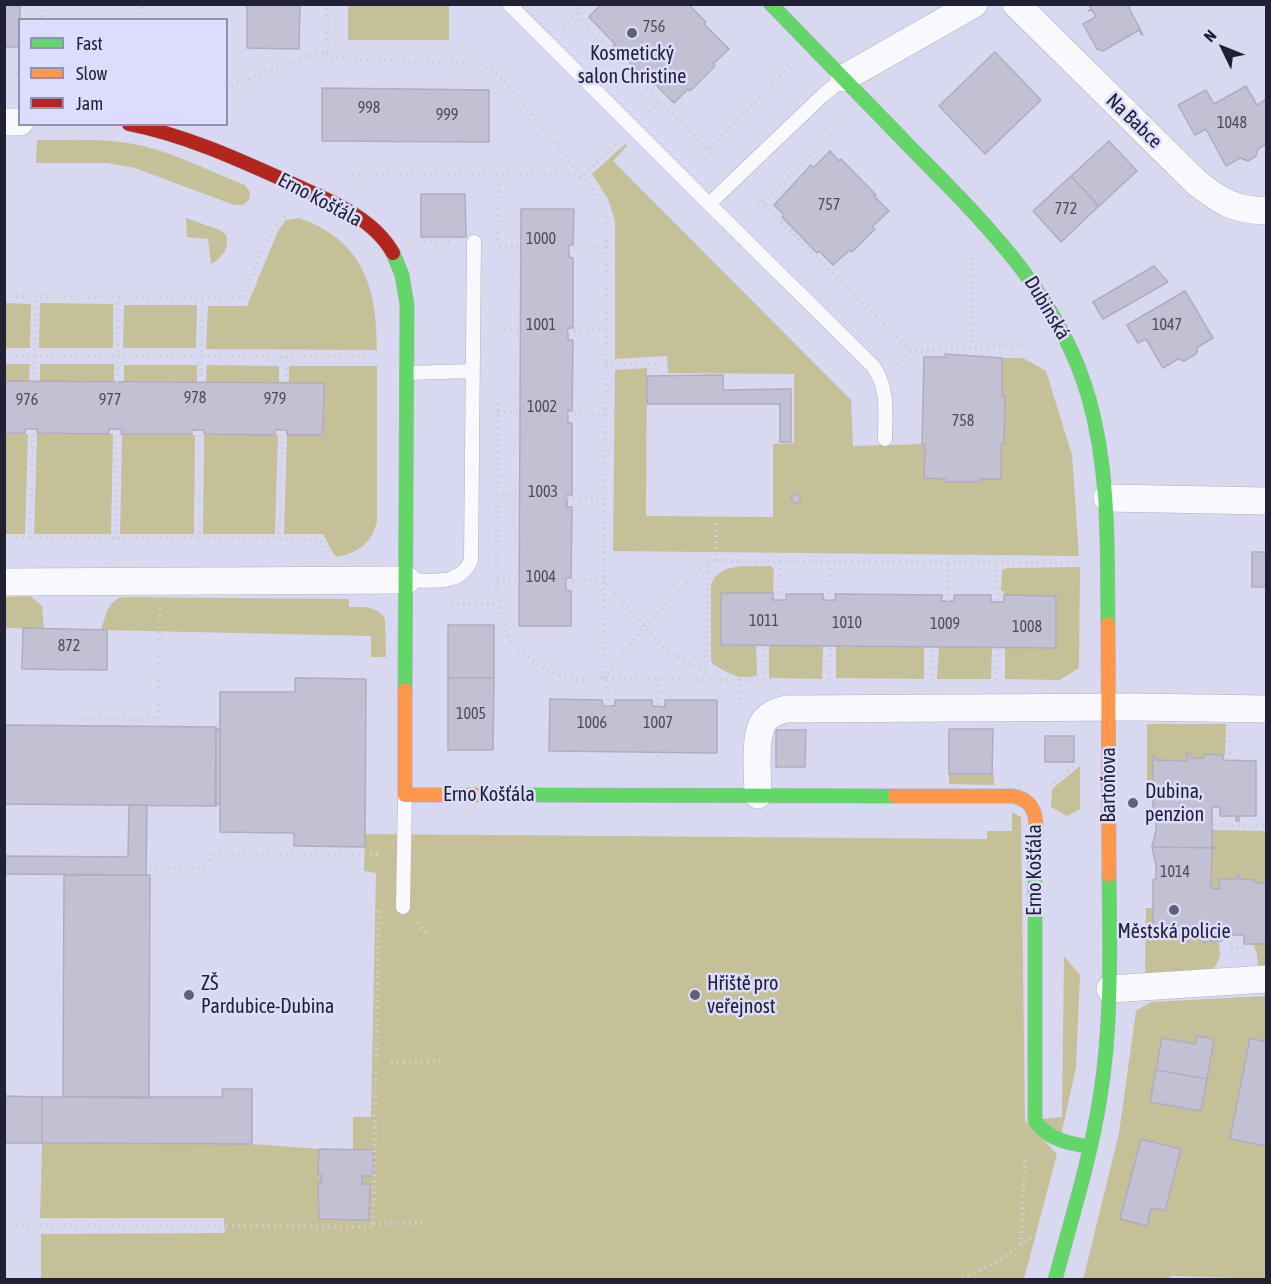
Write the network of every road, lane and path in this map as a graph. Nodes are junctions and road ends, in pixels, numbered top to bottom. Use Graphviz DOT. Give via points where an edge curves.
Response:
graph roads {
  1 [pos="327,4"];
  2 [pos="508,4"];
  3 [pos="572,4"];
  4 [pos="586,4"];
  5 [pos="771,4"];
  6 [pos="974,4"];
  7 [pos="1016,4"];
  8 [pos="579,11"];
  9 [pos="546,43"];
  10 [pos="327,53"];
  11 [pos="844,78"];
  12 [pos="228,86"];
  13 [pos="823,94"];
  14 [pos="138,126"];
  15 [pos="631,129"];
  16 [pos="708,150"];
  17 [pos="346,175"];
  18 [pos="582,177"];
  19 [pos="737,177"];
  20 [pos="763,202"];
  21 [pos="709,204"];
  22 [pos="293,211"];
  23 [pos="1266,211"];
  24 [pos="735,230"];
  25 [pos="474,242"];
  26 [pos="499,246"];
  27 [pos="521,246"];
  28 [pos="607,247"];
  29 [pos="569,248"];
  30 [pos="971,256"];
  31 [pos="4,296"];
  32 [pos="36,296"];
  33 [pos="118,297"];
  34 [pos="202,298"];
  35 [pos="498,329"];
  36 [pos="520,329"];
  37 [pos="607,330"];
  38 [pos="568,331"];
  39 [pos="1040,344"];
  40 [pos="973,347"];
  41 [pos="910,351"];
  42 [pos="4,356"];
  43 [pos="34,356"];
  44 [pos="117,357"];
  45 [pos="200,357"];
  46 [pos="286,357"];
  47 [pos="381,357"];
  48 [pos="606,365"];
  49 [pos="656,369"];
  50 [pos="473,371"];
  51 [pos="407,373"];
  52 [pos="881,378"];
  53 [pos="34,381"];
  54 [pos="117,382"];
  55 [pos="200,382"];
  56 [pos="286,382"];
  57 [pos="498,412"];
  58 [pos="520,412"];
  59 [pos="605,413"];
  60 [pos="568,414"];
  61 [pos="33,433"];
  62 [pos="116,433"];
  63 [pos="199,434"];
  64 [pos="282,435"];
  65 [pos="885,439"];
  66 [pos="497,495"];
  67 [pos="519,496"];
  68 [pos="567,498"];
  69 [pos="604,498"];
  70 [pos="1107,498"];
  71 [pos="1266,501"];
  72 [pos="716,520"];
  73 [pos="4,538"];
  74 [pos="30,538"];
  75 [pos="116,538"];
  76 [pos="199,539"];
  77 [pos="279,539"];
  78 [pos="333,560"];
  79 [pos="708,561"];
  80 [pos="716,561"];
  81 [pos="780,562"];
  82 [pos="830,562"];
  83 [pos="948,563"];
  84 [pos="996,563"];
  85 [pos="1071,563"];
  86 [pos="519,579"];
  87 [pos="407,580"];
  88 [pos="497,580"];
  89 [pos="567,581"];
  90 [pos="604,581"];
  91 [pos="4,582"];
  92 [pos="497,597"];
  93 [pos="781,600"];
  94 [pos="829,600"];
  95 [pos="948,601"];
  96 [pos="998,602"];
  97 [pos="645,626"];
  98 [pos="160,631"];
  99 [pos="4,639"];
  100 [pos="17,639"];
  101 [pos="763,645"];
  102 [pos="830,646"];
  103 [pos="932,647"];
  104 [pos="998,647"];
  105 [pos="706,673"];
  106 [pos="605,679"];
  107 [pos="657,679"];
  108 [pos="706,680"];
  109 [pos="763,680"];
  110 [pos="829,681"];
  111 [pos="931,682"];
  112 [pos="996,683"];
  113 [pos="607,706"];
  114 [pos="658,706"];
  115 [pos="1108,707"];
  116 [pos="1266,709"];
  117 [pos="739,714"];
  118 [pos="81,719"];
  119 [pos="405,795"];
  120 [pos="758,795"];
  121 [pos="1214,824"];
  122 [pos="1266,826"];
  123 [pos="404,853"];
  124 [pos="380,854"];
  125 [pos="379,866"];
  126 [pos="150,867"];
  127 [pos="379,902"];
  128 [pos="403,907"];
  129 [pos="1266,979"];
  130 [pos="1110,989"];
  131 [pos="442,1061"];
  132 [pos="391,1062"];
  133 [pos="1035,1121"];
  134 [pos="1090,1147"];
  135 [pos="424,1223"];
  136 [pos="373,1224"];
  137 [pos="4,1227"];
  138 [pos="1041,1232"];
  139 [pos="1021,1245"];
  140 [pos="957,1280"];
  141 [pos="1054,1280"];
  1 -- 10 [label="path"];
  2 -- 9 [label="lane"];
  3 -- 8 [label="path"];
  4 -- 8 [label="path"];
  5 -- 11 [label="street, Dubinská"];
  6 -- 11 [label="street"];
  7 -- 23 [label="street, Na Babce" via="1197,183 1233,207"];
  8 -- 9 [label="path"];
  8 -- 16 [label="path" via="582,23"];
  9 -- 15 [label="lane"];
  10 -- 12 [label="path" via="314,54"];
  10 -- 18 [label="path" via="331,58 480,64 502,78"];
  11 -- 13 [label="lane"];
  11 -- 70 [label="street, Dubinská" via="987,225 1042,294 1065,336 1089,399"];
  13 -- 16 [label="path" via="792,63"];
  13 -- 19 [label="lane"];
  13 -- 20 [label="path" via="847,119"];
  14 -- 51 [label="street, Erno Košťála" via="190,141 273,175 355,215 376,231 398,262 405,283"];
  15 -- 18 [label="path"];
  15 -- 21 [label="lane"];
  16 -- 19 [label="path"];
  17 -- 18 [label="path" via="566,173"];
  18 -- 28 [label="path" via="600,200 607,224"];
  19 -- 20 [label="path"];
  19 -- 21 [label="lane"];
  20 -- 24 [label="path"];
  20 -- 41 [label="path"];
  21 -- 24 [label="lane"];
  22 -- 34 [label="path" via="278,220 243,298"];
  24 -- 52 [label="lane"];
  25 -- 50 [label="lane"];
  26 -- 27 [label="path"];
  28 -- 29 [label="path"];
  28 -- 37 [label="path"];
  30 -- 40 [label="path"];
  31 -- 32 [label="path"];
  32 -- 33 [label="path"];
  32 -- 43 [label="path"];
  33 -- 34 [label="path"];
  33 -- 44 [label="path"];
  34 -- 45 [label="path"];
  35 -- 36 [label="path"];
  37 -- 38 [label="path"];
  37 -- 48 [label="path"];
  39 -- 40 [label="path"];
  40 -- 41 [label="path"];
  41 -- 52 [label="path"];
  42 -- 43 [label="path"];
  43 -- 44 [label="path"];
  43 -- 53 [label="path"];
  44 -- 45 [label="path"];
  44 -- 54 [label="path"];
  45 -- 46 [label="path"];
  45 -- 55 [label="path"];
  46 -- 47 [label="path"];
  46 -- 56 [label="path"];
  48 -- 49 [label="path" via="656,364"];
  48 -- 59 [label="path"];
  50 -- 51 [label="lane"];
  50 -- 87 [label="lane" via="471,560 453,580"];
  51 -- 87 [label="street, Erno Košťála"];
  52 -- 65 [label="lane" via="885,390"];
  57 -- 58 [label="path"];
  59 -- 60 [label="path"];
  59 -- 69 [label="path"];
  61 -- 74 [label="path"];
  62 -- 75 [label="path"];
  63 -- 76 [label="path"];
  64 -- 77 [label="path"];
  66 -- 67 [label="path"];
  68 -- 69 [label="path"];
  69 -- 90 [label="path"];
  70 -- 71 [label="street"];
  70 -- 115 [label="street, Dubinská"];
  72 -- 80 [label="path"];
  73 -- 74 [label="path"];
  74 -- 75 [label="path"];
  75 -- 76 [label="path"];
  76 -- 77 [label="path"];
  77 -- 78 [label="path" via="320,539"];
  79 -- 80 [label="path"];
  79 -- 97 [label="path"];
  79 -- 105 [label="path"];
  80 -- 81 [label="path"];
  81 -- 82 [label="path"];
  81 -- 93 [label="path"];
  82 -- 83 [label="path"];
  82 -- 94 [label="path"];
  83 -- 84 [label="path"];
  83 -- 95 [label="path"];
  84 -- 85 [label="path"];
  84 -- 96 [label="path"];
  86 -- 88 [label="path"];
  87 -- 91 [label="street"];
  87 -- 119 [label="street, Erno Košťála"];
  89 -- 90 [label="path"];
  90 -- 97 [label="path"];
  90 -- 106 [label="path"];
  92 -- 106 [label="path" via="509,639 519,651 559,675 577,680"];
  97 -- 105 [label="path" via="659,643"];
  97 -- 106 [label="path"];
  98 -- 118 [label="path" via="158,719"];
  99 -- 100 [label="path"];
  101 -- 109 [label="path"];
  102 -- 110 [label="path"];
  103 -- 111 [label="path"];
  104 -- 112 [label="path"];
  105 -- 108 [label="path"];
  106 -- 107 [label="path"];
  106 -- 113 [label="path"];
  107 -- 108 [label="path"];
  107 -- 114 [label="path"];
  108 -- 117 [label="path" via="739,680"];
  115 -- 116 [label="street"];
  115 -- 120 [label="street" via="786,709 765,719 760,728"];
  115 -- 130 [label="street, Bartoňova"];
  119 -- 120 [label="street, Erno Košťála"];
  119 -- 123 [label="lane"];
  120 -- 133 [label="street, Erno Košťála" via="1013,796 1033,805"];
  121 -- 122 [label="path"];
  123 -- 124 [label="path"];
  123 -- 128 [label="lane"];
  124 -- 125 [label="path"];
  124 -- 126 [label="path" via="210,853 210,867"];
  127 -- 136 [label="path"];
  129 -- 130 [label="street"];
  130 -- 134 [label="street, Bartoňova" via="1105,1065"];
  131 -- 132 [label="path"];
  133 -- 134 [label="street" via="1054,1139"];
  133 -- 139 [label="path" via="1025,1131"];
  134 -- 141 [label="street, Bartoňova"];
  135 -- 136 [label="path"];
  136 -- 137 [label="path"];
  138 -- 139 [label="path"];
  139 -- 140 [label="path"];
}
